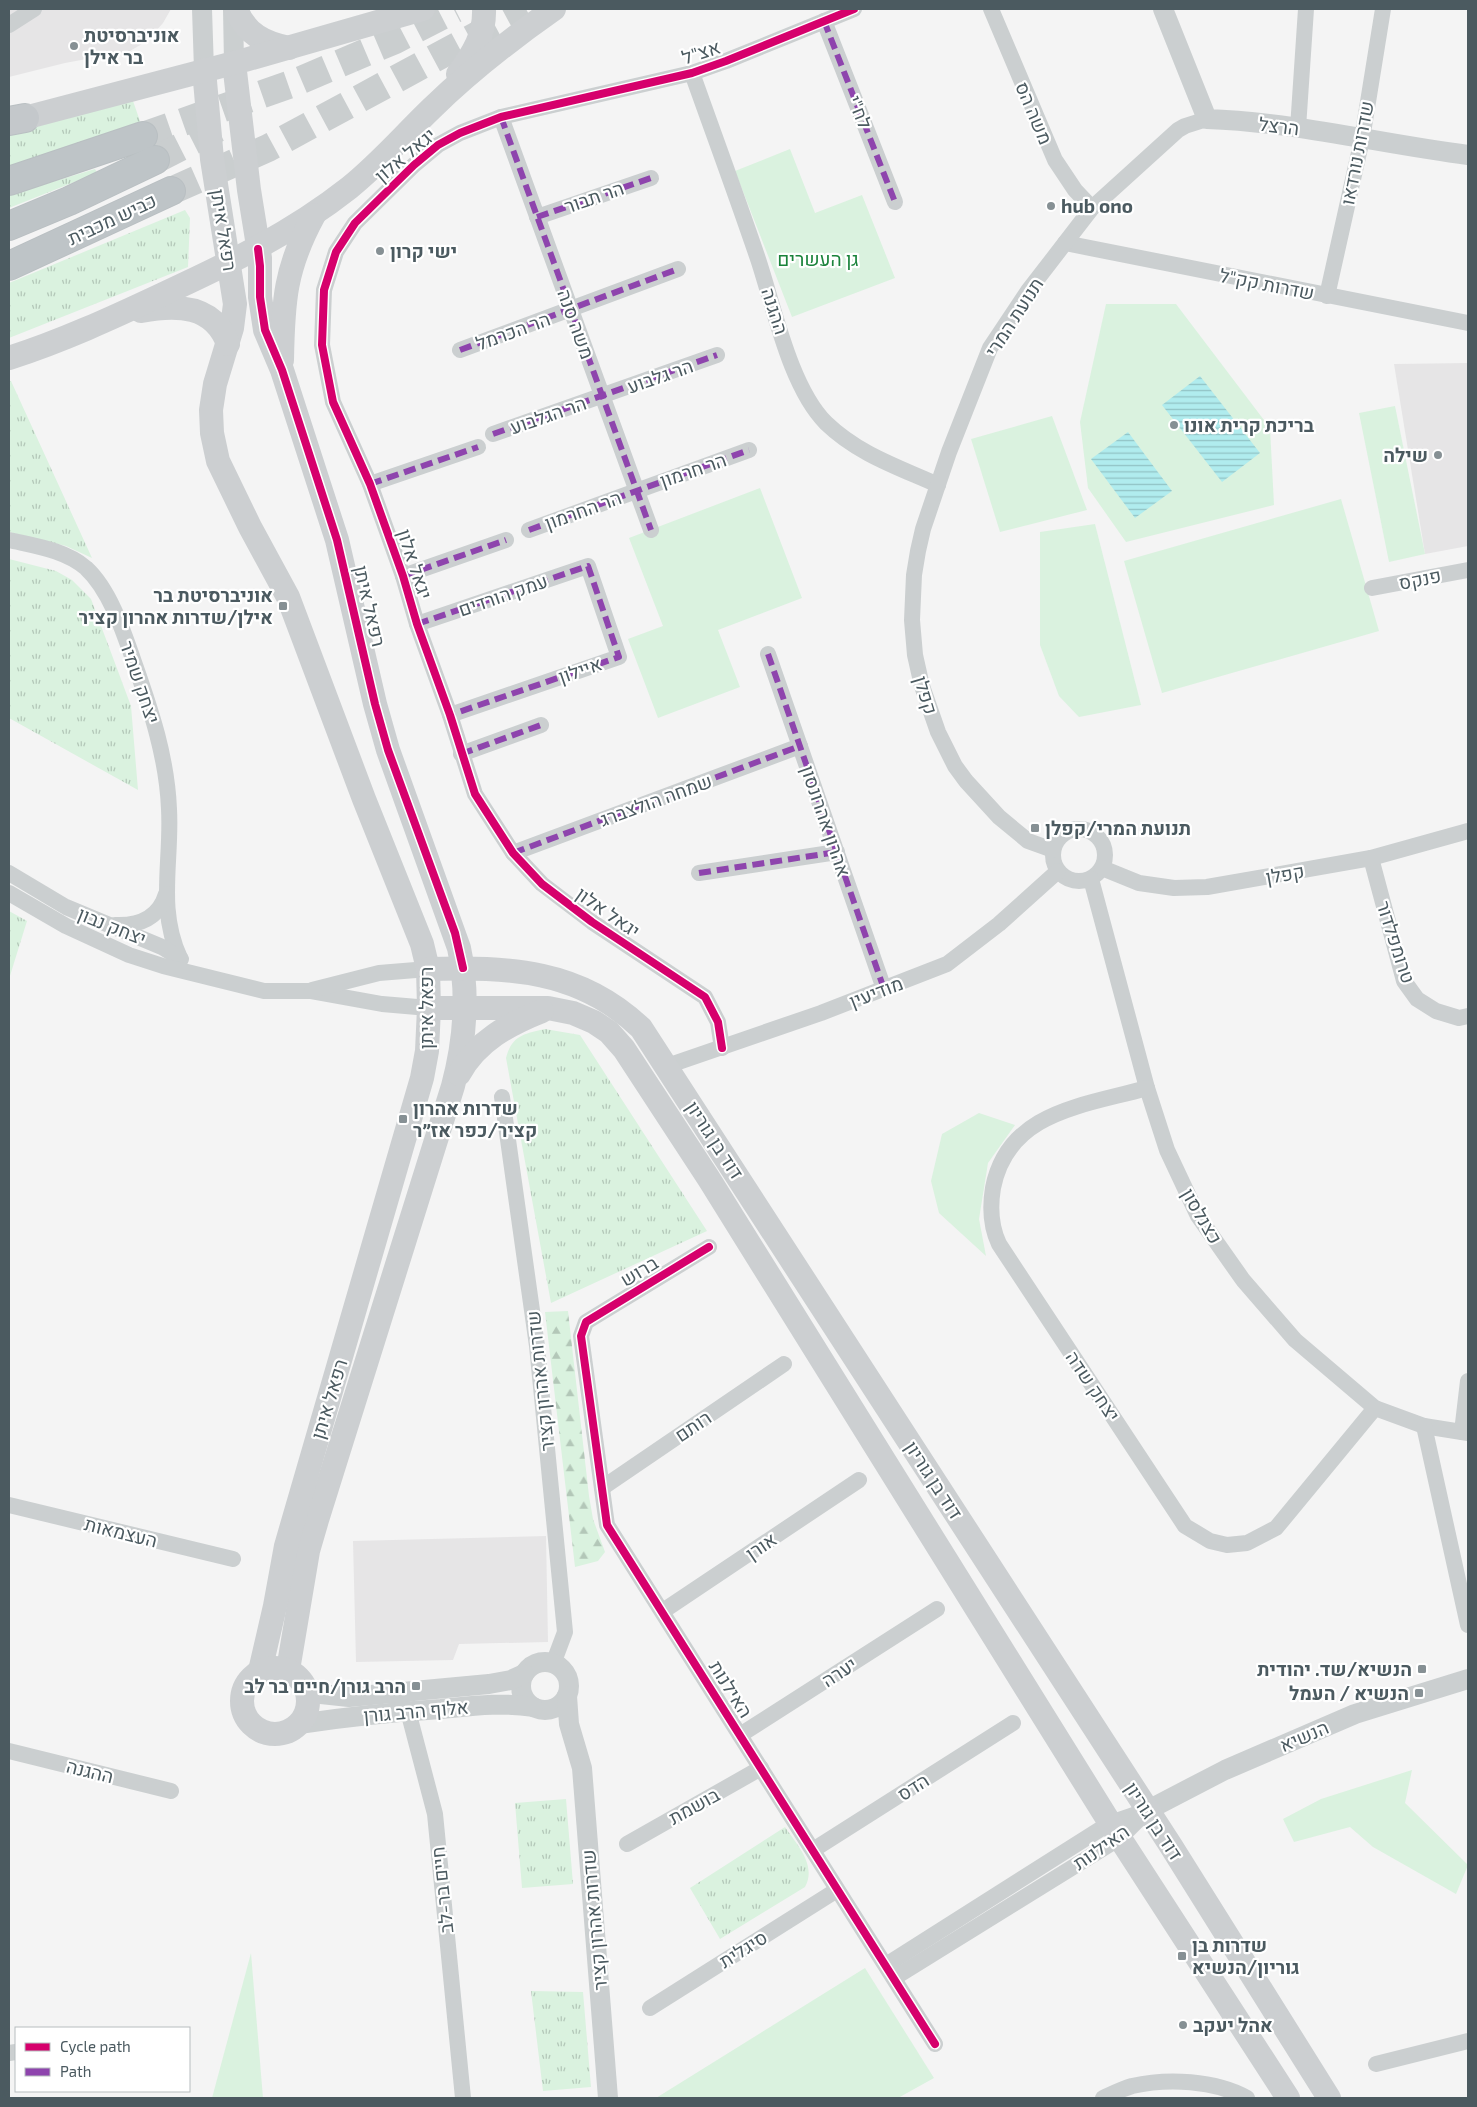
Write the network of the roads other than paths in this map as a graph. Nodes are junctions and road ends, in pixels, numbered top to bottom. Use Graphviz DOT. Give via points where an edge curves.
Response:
graph roads {
  1 [pos="34,9"];
  2 [pos="202,9"];
  3 [pos="232,9"];
  4 [pos="236,9"];
  5 [pos="423,9"];
  6 [pos="484,9"];
  7 [pos="554,9"];
  8 [pos="854,9"];
  9 [pos="991,9"];
  10 [pos="1162,9"];
  11 [pos="1306,9"];
  12 [pos="1383,9"];
  13 [pos="824,21"];
  14 [pos="9,25"];
  15 [pos="289,48"];
  16 [pos="234,63"];
  17 [pos="204,70"];
  18 [pos="692,73"];
  19 [pos="551,105"];
  20 [pos="432,107"];
  21 [pos="501,117"];
  22 [pos="1207,119"];
  23 [pos="14,120"];
  24 [pos="1298,128"];
  25 [pos="143,136"];
  26 [pos="1362,138"];
  27 [pos="1468,155"];
  28 [pos="154,160"];
  29 [pos="651,178"];
  30 [pos="9,180"];
  31 [pos="171,191"];
  32 [pos="895,202"];
  33 [pos="1092,208"];
  34 [pos="315,213"];
  35 [pos="220,217"];
  36 [pos="537,217"];
  37 [pos="9,226"];
  38 [pos="1066,243"];
  39 [pos="54,246"];
  40 [pos="258,249"];
  41 [pos="9,261"];
  42 [pos="228,265"];
  43 [pos="9,266"];
  44 [pos="678,269"];
  45 [pos="1327,296"];
  46 [pos="571,309"];
  47 [pos="117,316"];
  48 [pos="1468,323"];
  49 [pos="228,344"];
  50 [pos="460,350"];
  51 [pos="717,355"];
  52 [pos="9,358"];
  53 [pos="282,370"];
  54 [pos="602,396"];
  55 [pos="493,434"];
  56 [pos="478,447"];
  57 [pos="749,450"];
  58 [pos="370,484"];
  59 [pos="938,485"];
  60 [pos="637,490"];
  61 [pos="529,530"];
  62 [pos="651,530"];
  63 [pos="9,540"];
  64 [pos="506,540"];
  65 [pos="588,566"];
  66 [pos="1468,570"];
  67 [pos="403,576"];
  68 [pos="1372,588"];
  69 [pos="417,624"];
  70 [pos="914,638"];
  71 [pos="768,654"];
  72 [pos="450,715"];
  73 [pos="540,725"];
  74 [pos="800,746"];
  75 [pos="461,754"];
  76 [pos="1468,831"];
  77 [pos="1053,850"];
  78 [pos="837,852"];
  79 [pos="513,853"];
  80 [pos="1370,858"];
  81 [pos="1058,871"];
  82 [pos="9,873"];
  83 [pos="699,873"];
  84 [pos="1097,873"];
  85 [pos="167,889"];
  86 [pos="9,894"];
  87 [pos="109,925"];
  88 [pos="180,958"];
  89 [pos="463,968"];
  90 [pos="428,969"];
  91 [pos="215,979"];
  92 [pos="884,989"];
  93 [pos="310,991"];
  94 [pos="429,1008"];
  95 [pos="465,1008"];
  96 [pos="548,1008"];
  97 [pos="1468,1016"];
  98 [pos="722,1048"];
  99 [pos="667,1066"];
  100 [pos="452,1086"];
  101 [pos="1147,1088"];
  102 [pos="502,1097"];
  103 [pos="709,1247"];
  104 [pos="586,1322"];
  105 [pos="784,1364"];
  106 [pos="1468,1381"];
  107 [pos="1375,1408"];
  108 [pos="1424,1426"];
  109 [pos="1465,1433"];
  110 [pos="859,1480"];
  111 [pos="602,1488"];
  112 [pos="9,1506"];
  113 [pos="233,1559"];
  114 [pos="937,1609"];
  115 [pos="663,1611"];
  116 [pos="1468,1625"];
  117 [pos="553,1664"];
  118 [pos="288,1670"];
  119 [pos="260,1671"];
  120 [pos="524,1674"];
  121 [pos="1468,1679"];
  122 [pos="306,1688"];
  123 [pos="389,1694"];
  124 [pos="567,1696"];
  125 [pos="536,1708"];
  126 [pos="408,1711"];
  127 [pos="1013,1723"];
  128 [pos="298,1724"];
  129 [pos="740,1734"];
  130 [pos="575,1743"];
  131 [pos="9,1751"];
  132 [pos="761,1768"];
  133 [pos="171,1791"];
  134 [pos="1148,1810"];
  135 [pos="1115,1830"];
  136 [pos="627,1844"];
  137 [pos="813,1850"];
  138 [pos="837,1890"];
  139 [pos="890,1971"];
  140 [pos="650,2008"];
  141 [pos="1468,2041"];
  142 [pos="935,2044"];
  143 [pos="1376,2064"];
  144 [pos="1242,2095"];
  145 [pos="463,2098"];
  146 [pos="608,2098"];
  147 [pos="1103,2098"];
  148 [pos="1288,2098"];
  149 [pos="1329,2098"];
  1 -- 14 [label="street"];
  2 -- 17 [label="street"];
  3 -- 16 [label="street"];
  4 -- 15 [label="main road" via="244,25 255,36 272,45"];
  5 -- 15 [label="main road"];
  6 -- 20 [label="main road" via="482,30 472,55"];
  7 -- 20 [label="main road" via="507,43"];
  8 -- 13 [label="street, אצ\"ל"];
  9 -- 33 [label="street, משה הס" via="1055,160"];
  10 -- 22 [label="street"];
  11 -- 24 [label="street"];
  12 -- 26 [label="street, שדרות נורדאו"];
  13 -- 18 [label="street, אצ\"ל"];
  13 -- 32 [label="street, לח\"י"];
  15 -- 16 [label="main road"];
  16 -- 17 [label="main road"];
  16 -- 40 [label="main road, רפאל איתן"];
  17 -- 23 [label="main road"];
  17 -- 35 [label="main road, רפאל איתן"];
  18 -- 19 [label="street, אצ\"ל"];
  18 -- 59 [label="street, ההגנה" via="756,252 791,362 810,401 826,422 861,450 890,466"];
  19 -- 21 [label="street, יגאל אלון"];
  20 -- 34 [label="main road" via="370,170"];
  21 -- 36 [label="street, משה סנה"];
  21 -- 58 [label="street, יגאל אלון" via="460,133 432,150 355,223 332,261 324,290 324,356 333,402"];
  22 -- 24 [label="street, הרצל"];
  22 -- 33 [label="street, תנועת המרי" via="1173,134"];
  24 -- 26 [label="street, הרצל"];
  25 -- 30 [label="highway"];
  26 -- 27 [label="street, הרצל"];
  26 -- 45 [label="street, שדרות נורדאו"];
  28 -- 37 [label="highway"];
  29 -- 36 [label="street, הר תבור"];
  31 -- 39 [label="highway, כביש מכבית"];
  33 -- 38 [label="street, תנועת המרי"];
  34 -- 40 [label="main road"];
  34 -- 53 [label="main road" via="290,268 283,315"];
  35 -- 40 [label="main road" via="239,237"];
  35 -- 42 [label="main road, רפאל איתן"];
  36 -- 46 [label="street, משה סנה"];
  38 -- 45 [label="street, שדרות קק\"ל"];
  38 -- 59 [label="street, תנועת המרי" via="1028,291 990,348"];
  39 -- 41 [label="highway"];
  39 -- 43 [label="highway"];
  40 -- 42 [label="main road"];
  40 -- 53 [label="main road, רפאל איתן" via="261,311 269,341"];
  42 -- 47 [label="main road"];
  42 -- 49 [label="main road, רפאל איתן" via="235,304"];
  44 -- 46 [label="street, הר הכרמל"];
  45 -- 48 [label="street, שדרות קק\"ל"];
  46 -- 50 [label="street, הר הכרמל"];
  46 -- 54 [label="street, משה סנה"];
  47 -- 49 [label="main road" via="167,308 197,311 221,326"];
  47 -- 52 [label="main road"];
  49 -- 90 [label="main road, רפאל איתן" via="215,384 211,410 218,461 288,597 422,944"];
  51 -- 54 [label="street, הר גלבוע"];
  53 -- 89 [label="main road, רפאל איתן" via="337,540 388,750 455,933"];
  54 -- 55 [label="street, הר הגלבוע"];
  54 -- 60 [label="street, משה סנה"];
  56 -- 58 [label="street"];
  57 -- 60 [label="street, הר חרמון"];
  58 -- 67 [label="street, יגאל אלון"];
  59 -- 70 [label="street, תנועת המרי" via="923,529 914,575"];
  60 -- 61 [label="street, הר החרמון"];
  60 -- 62 [label="street, משה סנה"];
  63 -- 85 [label="street, יצחק שמיר" via="62,553 86,568 106,593 155,724 165,768 170,810"];
  64 -- 67 [label="street"];
  65 -- 69 [label="street, עמק הורדים"];
  65 -- 72 [label="street, איילון" via="620,657"];
  66 -- 68 [label="street, פנקס"];
  67 -- 69 [label="street, יגאל אלון"];
  69 -- 72 [label="street, יגאל אלון"];
  70 -- 77 [label="street, קפלן" via="922,686 938,732 955,766 1009,827 1036,845"];
  71 -- 74 [label="street, אהרון אהרונסון"];
  72 -- 75 [label="street, יגאל אלון"];
  73 -- 75 [label="street"];
  74 -- 78 [label="street, אהרון אהרונסון"];
  74 -- 79 [label="street, שמחה הולצברג"];
  75 -- 79 [label="street, יגאל אלון" via="475,794"];
  76 -- 80 [label="street, קפלן"];
  77 -- 81 [label="street" via="1053,861"];
  77 -- 84 [label="street" via="1061,835 1068,831 1076,828 1093,832 1102,842 1106,855"];
  78 -- 83 [label="street"];
  78 -- 92 [label="street, אהרון אהרונסון"];
  79 -- 98 [label="street, יגאל אלון" via="561,899 705,997 718,1022"];
  80 -- 84 [label="street, קפלן" via="1280,876 1195,888 1139,883"];
  80 -- 97 [label="street, טרומפלדור" via="1404,981 1417,999 1436,1011 1459,1018"];
  81 -- 84 [label="street" via="1077,881"];
  81 -- 92 [label="street, מודיעין" via="962,954 947,964"];
  82 -- 87 [label="street, יצחק נבון" via="66,907"];
  84 -- 101 [label="street, כצנלסון"];
  85 -- 87 [label="street, יצחק שמיר" via="159,909 147,920"];
  85 -- 88 [label="street, יצחק שמיר" via="168,925"];
  86 -- 91 [label="street, יצחק נבון" via="129,955"];
  87 -- 88 [label="street, יצחק נבון"];
  88 -- 91 [label="street, יצחק נבון"];
  89 -- 90 [label="main road, יצחק נבון"];
  89 -- 95 [label="main road, רפאל איתן"];
  89 -- 99 [label="main road, דוד בן גוריון" via="539,974 570,982 597,994 624,1011 641,1028"];
  90 -- 93 [label="street, יצחק נבון" via="379,974"];
  90 -- 94 [label="main road, רפאל איתן"];
  91 -- 93 [label="street, יצחק נבון" via="264,991"];
  92 -- 98 [label="street, מודיעין"];
  93 -- 94 [label="street, יצחק נבון" via="382,1004"];
  94 -- 95 [label="main road, דוד בן גוריון"];
  94 -- 119 [label="main road, רפאל איתן" via="427,1051 417,1096 286,1546"];
  95 -- 96 [label="main road, דוד בן גוריון"];
  95 -- 100 [label="main road, רפאל איתן" via="462,1049"];
  96 -- 100 [label="main road" via="487,1040 470,1057"];
  96 -- 135 [label="main road, דוד בן גוריון" via="594,1022 609,1032 624,1049 709,1179"];
  98 -- 99 [label="street, מודיעין"];
  99 -- 134 [label="main road, דוד בן גוריון"];
  100 -- 118 [label="main road, רפאל איתן" via="310,1544"];
  101 -- 107 [label="street, כצנלסון" via="1167,1150 1198,1216 1243,1280 1295,1340"];
  101 -- 107 [label="street, יצחק שדה" via="1045,1117 1034,1124 1004,1158 991,1206 999,1244 1185,1526 1210,1541 1227,1545 1247,1543 1276,1528"];
  102 -- 117 [label="street, שדרות אהרון קציר" via="537,1346 565,1632"];
  103 -- 104 [label="street, ברוש"];
  104 -- 111 [label="street, האילנות" via="581,1336"];
  105 -- 111 [label="street, רותם"];
  106 -- 109 [label="street"];
  107 -- 108 [label="street, כצנלסון"];
  108 -- 109 [label="street, כצנלסון"];
  108 -- 116 [label="street"];
  110 -- 115 [label="street, אורן"];
  111 -- 115 [label="street, האילנות" via="607,1525"];
  112 -- 113 [label="street, העצמאות"];
  114 -- 129 [label="street, יערה"];
  115 -- 129 [label="street, האילנות"];
  117 -- 120 [label="street" via="537,1664"];
  117 -- 124 [label="street" via="560,1668 568,1681"];
  118 -- 119 [label="main road" via="269,1668"];
  118 -- 122 [label="main road"];
  119 -- 128 [label="main road" via="252,1677 242,1694 241,1704 249,1723 267,1734 285,1733"];
  120 -- 123 [label="street, אלוף הרב גורן" via="489,1684"];
  120 -- 125 [label="street" via="523,1696"];
  121 -- 134 [label="street, הנשיא" via="1355,1714 1226,1770"];
  122 -- 123 [label="street, אלוף הרב גורן" via="322,1694 349,1697"];
  122 -- 128 [label="main road" via="306,1712"];
  123 -- 126 [label="street"];
  124 -- 125 [label="street" via="556,1708"];
  124 -- 130 [label="street, שדרות אהרון קציר" via="569,1724"];
  125 -- 126 [label="street, אלוף הרב גורן" via="511,1703"];
  125 -- 130 [label="street, שדרות אהרון קציר" via="560,1724"];
  126 -- 128 [label="street, אלוף הרב גורן"];
  126 -- 145 [label="street, חיים בר-לב" via="435,1814"];
  127 -- 137 [label="street, הדס"];
  129 -- 132 [label="street, האילנות"];
  130 -- 146 [label="street, שדרות אהרון קציר" via="582,1768"];
  131 -- 133 [label="street, ההגנה"];
  132 -- 136 [label="street, בושמת"];
  132 -- 137 [label="street, האילנות"];
  134 -- 135 [label="street, האילנות"];
  134 -- 149 [label="main road, דוד בן גוריון"];
  135 -- 139 [label="street, האילנות"];
  135 -- 148 [label="main road, דוד בן גוריון"];
  137 -- 138 [label="street, האילנות"];
  138 -- 139 [label="street, האילנות"];
  138 -- 140 [label="street, סיגלית"];
  139 -- 142 [label="street, האילנות"];
  141 -- 143 [label="street"];
  144 -- 147 [label="street" via="1210,2085 1186,2082 1131,2086"];
}
